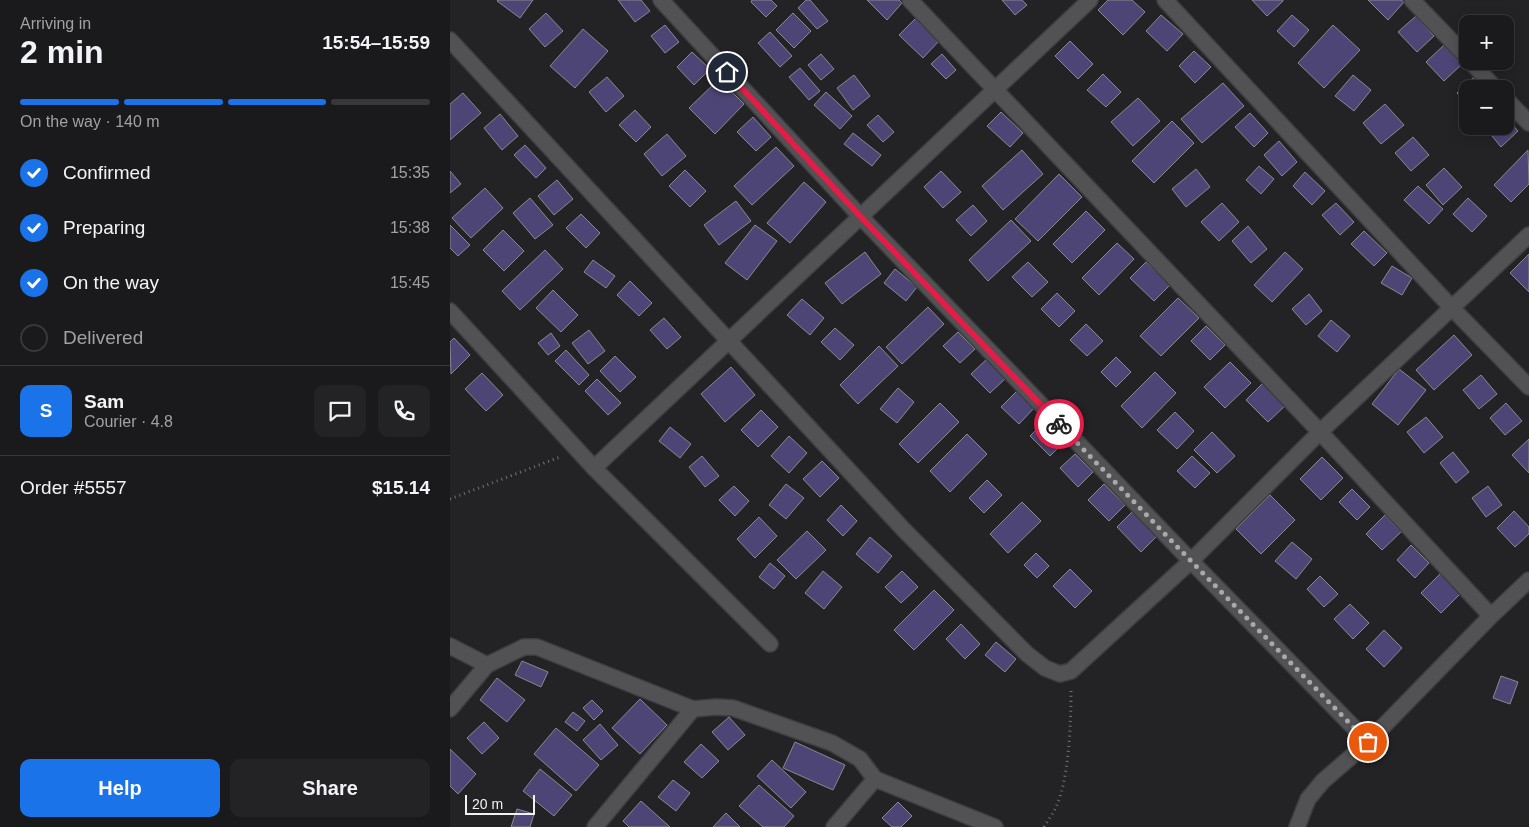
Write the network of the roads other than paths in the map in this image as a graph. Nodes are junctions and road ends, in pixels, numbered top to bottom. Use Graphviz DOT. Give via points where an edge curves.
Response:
graph roads {
  1 [pos="661,0"];
  2 [pos="910,0"];
  3 [pos="1090,0"];
  4 [pos="1164,0"];
  5 [pos="1412,0"];
  6 [pos="450,40"];
  7 [pos="1459,49"];
  8 [pos="1478,70"];
  9 [pos="1488,80"];
  10 [pos="994,89"];
  11 [pos="1514,107"];
  12 [pos="1529,123"];
  13 [pos="860,216"];
  14 [pos="1529,235"];
  15 [pos="1451,307"];
  16 [pos="450,312"];
  17 [pos="728,342"];
  18 [pos="1529,388"];
  19 [pos="1320,432"];
  20 [pos="594,468"];
  21 [pos="1191,561"];
  22 [pos="1529,580"];
  23 [pos="1491,616"];
  24 [pos="770,644"];
  25 [pos="450,646"];
  26 [pos="487,665"];
  27 [pos="450,709"];
  28 [pos="693,709"];
  29 [pos="1368,742"];
  30 [pos="875,779"];
  31 [pos="595,827"];
  32 [pos="834,827"];
  33 [pos="995,827"];
  34 [pos="1297,827"];
  1 -- 13 [label="street"];
  2 -- 10 [label="street"];
  3 -- 10 [label="street"];
  4 -- 15 [label="street"];
  5 -- 7 [label="street"];
  6 -- 17 [label="street"];
  8 -- 9 [label="street"];
  10 -- 13 [label="street"];
  10 -- 19 [label="street"];
  11 -- 12 [label="street"];
  13 -- 17 [label="street"];
  13 -- 21 [label="street"];
  14 -- 15 [label="street"];
  15 -- 18 [label="street"];
  15 -- 19 [label="street"];
  16 -- 20 [label="street"];
  17 -- 20 [label="street"];
  17 -- 21 [label="street" via="904,530 1027,654 1045,668 1060,674 1071,671"];
  19 -- 21 [label="street"];
  19 -- 23 [label="street"];
  20 -- 24 [label="street"];
  21 -- 29 [label="street"];
  22 -- 23 [label="street"];
  23 -- 29 [label="street"];
  25 -- 26 [label="street"];
  26 -- 27 [label="street"];
  26 -- 28 [label="street" via="524,647 537,647"];
  28 -- 30 [label="street" via="733,708 832,744 860,759"];
  28 -- 31 [label="street"];
  29 -- 34 [label="street" via="1323,781 1303,809"];
  30 -- 32 [label="street"];
  30 -- 33 [label="street"];
}
